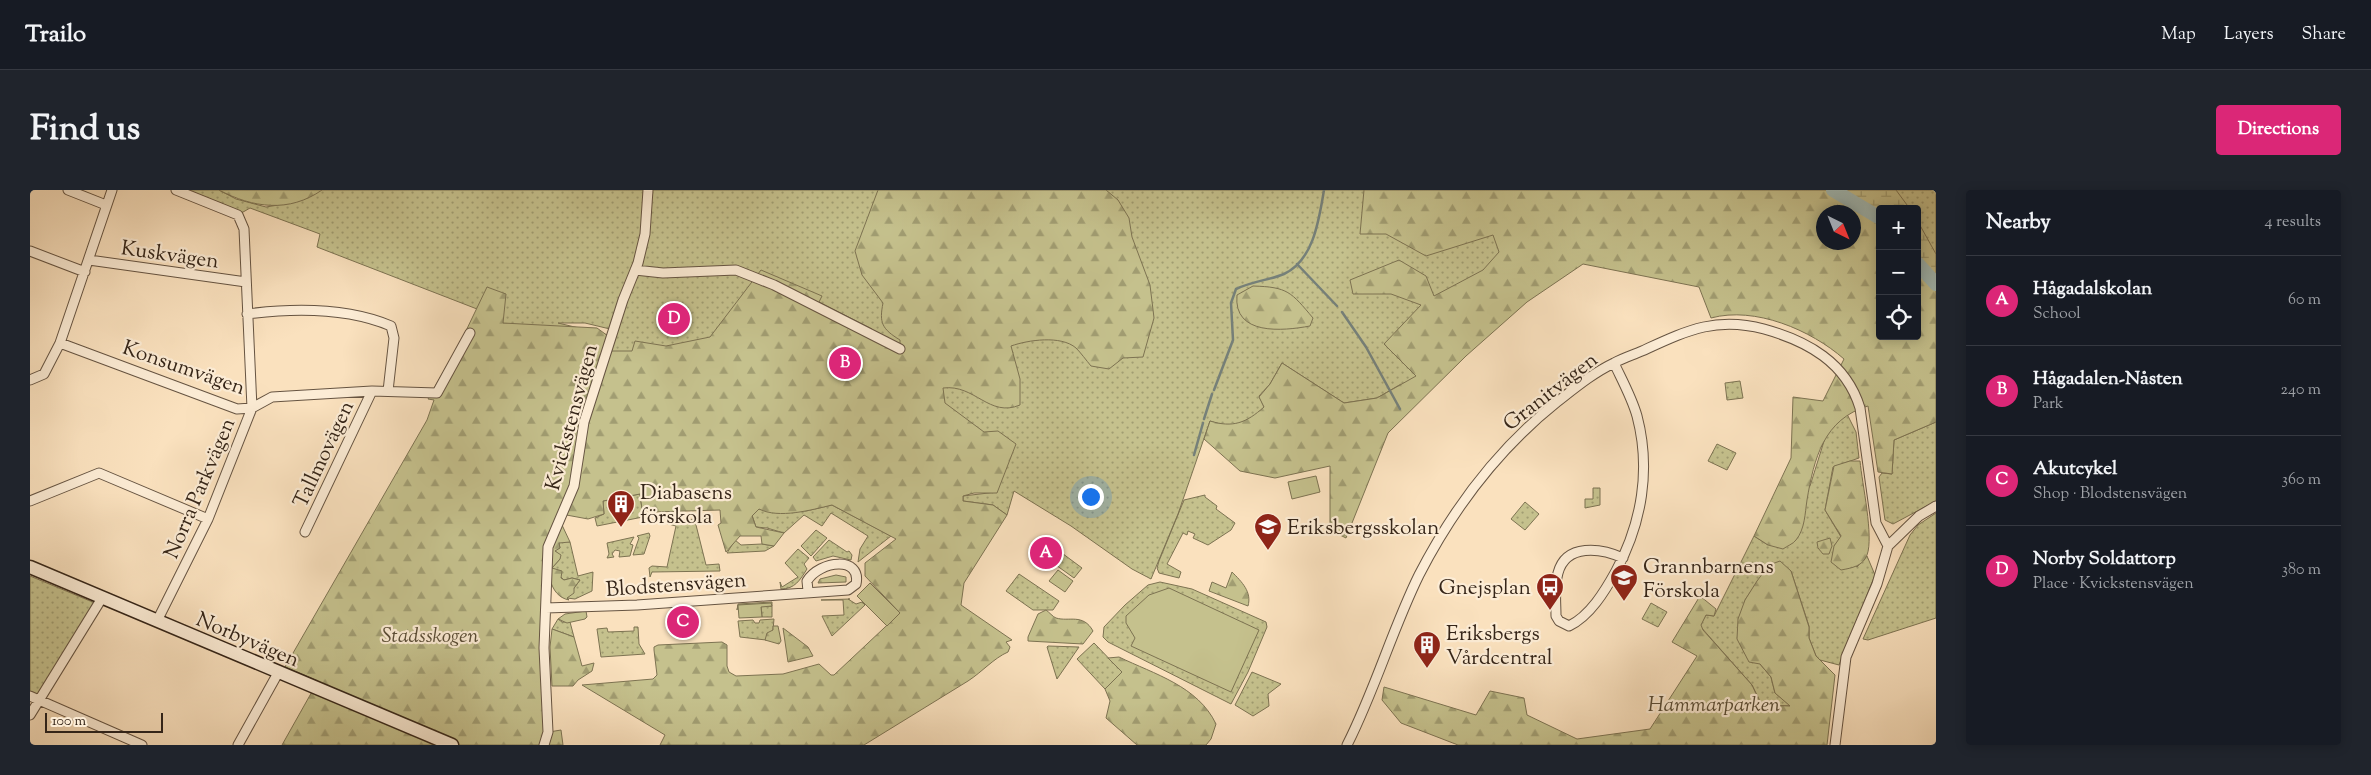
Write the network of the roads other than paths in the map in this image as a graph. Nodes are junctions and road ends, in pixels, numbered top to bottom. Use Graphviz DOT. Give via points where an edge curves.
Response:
graph roads {
  1 [pos="68,190"];
  2 [pos="112,190"];
  3 [pos="176,190"];
  4 [pos="648,190"];
  5 [pos="106,205"];
  6 [pos="30,251"];
  7 [pos="88,260"];
  8 [pos="635,270"];
  9 [pos="85,272"];
  10 [pos="246,282"];
  11 [pos="247,314"];
  12 [pos="470,333"];
  13 [pos="60,343"];
  14 [pos="900,350"];
  15 [pos="1614,363"];
  16 [pos="30,380"];
  17 [pos="372,391"];
  18 [pos="388,391"];
  19 [pos="252,408"];
  20 [pos="30,501"];
  21 [pos="1936,506"];
  22 [pos="208,519"];
  23 [pos="305,532"];
  24 [pos="1888,546"];
  25 [pos="1623,558"];
  26 [pos="30,567"];
  27 [pos="808,591"];
  28 [pos="102,598"];
  29 [pos="546,608"];
  30 [pos="157,621"];
  31 [pos="278,673"];
  32 [pos="30,696"];
  33 [pos="39,701"];
  34 [pos="30,715"];
  35 [pos="142,745"];
  36 [pos="238,745"];
  37 [pos="452,745"];
  38 [pos="544,745"];
  39 [pos="1348,745"];
  40 [pos="1835,745"];
  1 -- 5 [label="street"];
  2 -- 5 [label="street"];
  3 -- 10 [label="street, Norra Parkvägen" via="238,215 244,228"];
  4 -- 8 [label="street, Kvickstensvägen" via="645,234"];
  5 -- 7 [label="street"];
  6 -- 9 [label="street"];
  7 -- 9 [label="street"];
  7 -- 10 [label="street, Kuskvägen"];
  8 -- 14 [label="street" via="663,273 736,270 774,285"];
  8 -- 29 [label="street, Kvickstensvägen" via="584,422 574,486 548,547"];
  9 -- 13 [label="street"];
  10 -- 11 [label="street, Norra Parkvägen"];
  11 -- 18 [label="street" via="290,309 334,312 378,320 391,326 394,338"];
  11 -- 19 [label="street, Norra Parkvägen"];
  12 -- 18 [label="street, Konsumvägen" via="437,393"];
  13 -- 16 [label="street" via="44,374"];
  13 -- 19 [label="street, Konsumvägen" via="236,408"];
  15 -- 24 [label="street, Granitvägen" via="1700,328 1731,323 1789,337 1824,355 1847,377 1856,394 1876,523"];
  15 -- 25 [label="street" via="1636,414 1644,452 1639,516"];
  15 -- 39 [label="street, Granitvägen" via="1581,383 1524,430 1465,498 1419,575"];
  17 -- 18 [label="street, Konsumvägen"];
  17 -- 19 [label="street, Konsumvägen" via="272,397"];
  17 -- 23 [label="street, Tallmovägen"];
  19 -- 22 [label="street, Norra Parkvägen"];
  20 -- 22 [label="street" via="99,473"];
  21 -- 24 [label="street" via="1919,516"];
  22 -- 30 [label="street, Norra Parkvägen"];
  24 -- 40 [label="street" via="1877,584 1846,657"];
  25 -- 25 [label="street" via="1609,551 1594,549 1583,550 1568,558 1558,572 1556,616 1559,621 1569,626 1595,603"];
  26 -- 28 [label="street, Norbyvägen"];
  27 -- 27 [label="street, Blodstensvägen" via="848,590 856,584 856,573 840,564 817,569 807,581"];
  27 -- 29 [label="street, Blodstensvägen" via="638,605"];
  28 -- 30 [label="street, Norbyvägen"];
  28 -- 33 [label="street"];
  29 -- 38 [label="street, Kvickstensvägen" via="544,648 548,732"];
  30 -- 31 [label="street, Norbyvägen"];
  31 -- 36 [label="street"];
  31 -- 37 [label="street, Norbyvägen"];
  32 -- 33 [label="street"];
  33 -- 34 [label="street"];
  33 -- 35 [label="street"];
}
